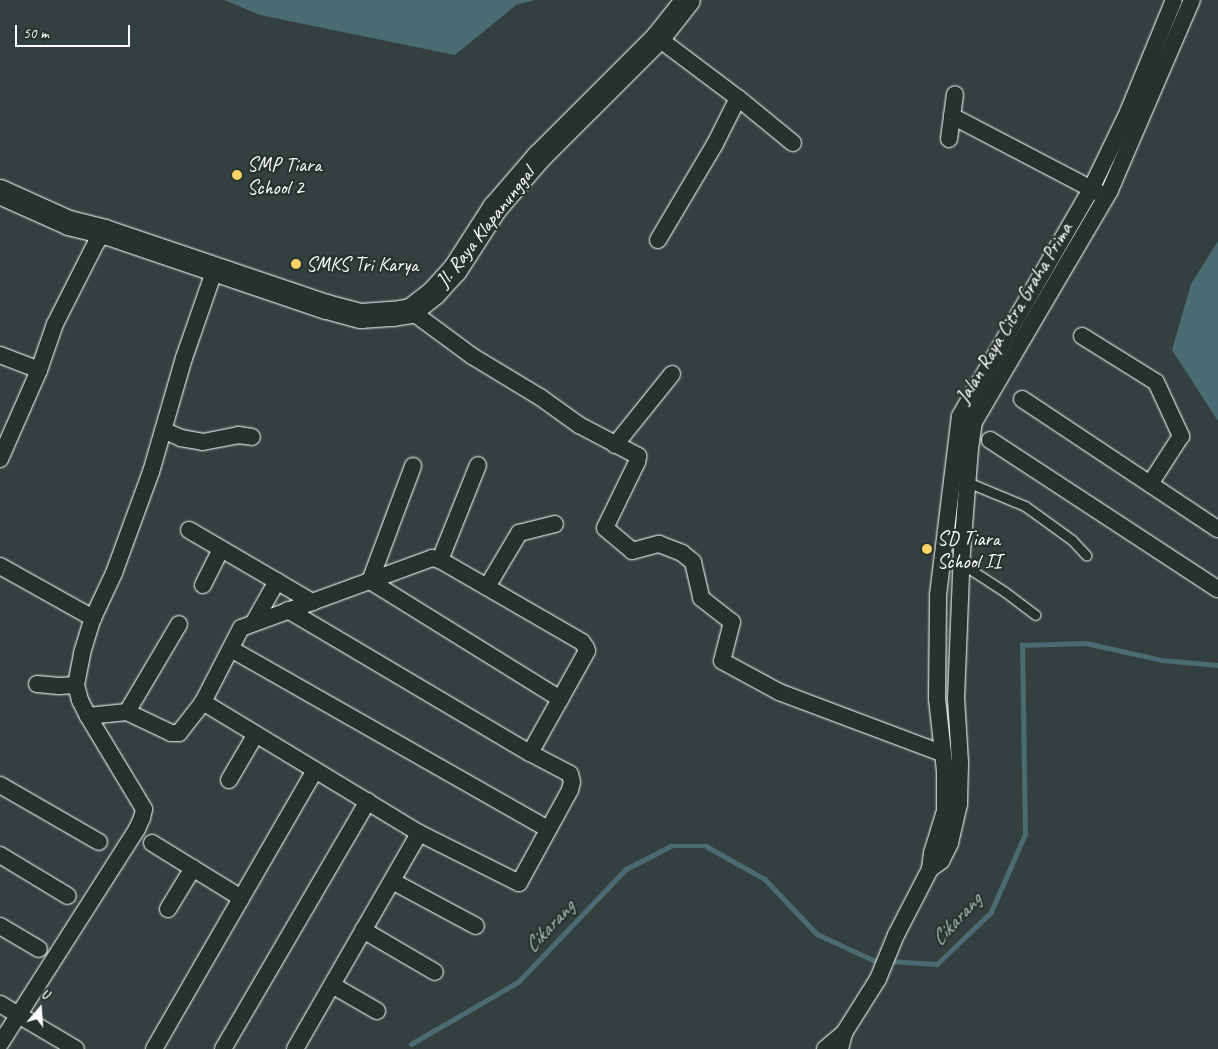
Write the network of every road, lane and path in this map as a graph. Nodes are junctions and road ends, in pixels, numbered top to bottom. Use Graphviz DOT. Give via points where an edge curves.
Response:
graph roads {
  1 [pos="688,0"];
  2 [pos="1174,0"];
  3 [pos="1192,0"];
  4 [pos="658,38"];
  5 [pos="955,94"];
  6 [pos="738,98"];
  7 [pos="793,144"];
  8 [pos="0,192"];
  9 [pos="1088,193"];
  10 [pos="1103,202"];
  11 [pos="105,232"];
  12 [pos="658,240"];
  13 [pos="215,269"];
  14 [pos="411,311"];
  15 [pos="1082,336"];
  16 [pos="0,356"];
  17 [pos="39,370"];
  18 [pos="672,374"];
  19 [pos="1022,399"];
  20 [pos="163,430"];
  21 [pos="252,437"];
  22 [pos="990,440"];
  23 [pos="615,445"];
  24 [pos="0,459"];
  25 [pos="413,466"];
  26 [pos="478,466"];
  27 [pos="967,482"];
  28 [pos="1150,484"];
  29 [pos="946,520"];
  30 [pos="964,520"];
  31 [pos="555,524"];
  32 [pos="1218,529"];
  33 [pos="189,530"];
  34 [pos="222,548"];
  35 [pos="1086,555"];
  36 [pos="440,560"];
  37 [pos="962,564"];
  38 [pos="0,566"];
  39 [pos="276,581"];
  40 [pos="370,581"];
  41 [pos="203,585"];
  42 [pos="487,587"];
  43 [pos="1218,589"];
  44 [pos="312,602"];
  45 [pos="288,610"];
  46 [pos="1035,615"];
  47 [pos="93,618"];
  48 [pos="254,622"];
  49 [pos="179,624"];
  50 [pos="231,649"];
  51 [pos="37,684"];
  52 [pos="76,685"];
  53 [pos="560,700"];
  54 [pos="203,702"];
  55 [pos="127,712"];
  56 [pos="88,716"];
  57 [pos="256,734"];
  58 [pos="530,753"];
  59 [pos="941,753"];
  60 [pos="315,770"];
  61 [pos="229,780"];
  62 [pos="0,785"];
  63 [pos="368,802"];
  64 [pos="548,829"];
  65 [pos="419,832"];
  66 [pos="99,842"];
  67 [pos="152,843"];
  68 [pos="0,855"];
  69 [pos="193,868"];
  70 [pos="930,869"];
  71 [pos="392,881"];
  72 [pos="68,896"];
  73 [pos="241,898"];
  74 [pos="168,909"];
  75 [pos="0,926"];
  76 [pos="476,926"];
  77 [pos="363,930"];
  78 [pos="39,949"];
  79 [pos="435,972"];
  80 [pos="332,986"];
  81 [pos="0,1004"];
  82 [pos="377,1011"];
  83 [pos="18,1014"];
  84 [pos="842,1041"];
  85 [pos="0,1044"];
  86 [pos="76,1049"];
  87 [pos="154,1049"];
  88 [pos="223,1049"];
  89 [pos="295,1049"];
  90 [pos="825,1049"];
  1 -- 4 [label="street, Jl. Raya Klapanunggal"];
  2 -- 9 [label="street, Jalan Raya Citra Graha Prima" via="1128,112"];
  3 -- 10 [label="street, Jalan Raya Citra Graha Prima"];
  4 -- 6 [label="street"];
  4 -- 14 [label="street, Jl. Raya Klapanunggal" via="539,157 496,208 455,270 434,293"];
  5 -- 9 [label="street" via="950,127"];
  6 -- 7 [label="street"];
  6 -- 12 [label="street" via="715,144"];
  8 -- 11 [label="street" via="69,223"];
  9 -- 10 [label="street"];
  9 -- 29 [label="street, Jalan Raya Citra Graha Prima" via="960,416"];
  10 -- 27 [label="street, Jalan Raya Citra Graha Prima" via="974,422"];
  11 -- 13 [label="street"];
  11 -- 17 [label="street" via="96,243 55,324"];
  13 -- 14 [label="street" via="361,316"];
  13 -- 20 [label="street"];
  14 -- 23 [label="street" via="472,356"];
  15 -- 28 [label="street" via="1156,382 1181,436"];
  16 -- 17 [label="street"];
  17 -- 24 [label="street"];
  18 -- 23 [label="street"];
  19 -- 28 [label="street"];
  20 -- 21 [label="street" via="203,442 238,435"];
  20 -- 47 [label="street" via="114,573"];
  22 -- 43 [label="street"];
  23 -- 59 [label="street" via="638,459 605,528 632,550 659,544 682,553 694,562 701,598 732,622 722,661 779,692"];
  25 -- 40 [label="street"];
  26 -- 36 [label="street"];
  27 -- 30 [label="street, Jalan Raya Citra Graha Prima"];
  27 -- 35 [label="lane" via="1025,506 1072,540"];
  28 -- 32 [label="street"];
  29 -- 30 [label="street"];
  29 -- 59 [label="street, Jalan Raya Citra Graha Prima" via="938,595 937,698"];
  30 -- 37 [label="street, Jalan Raya Citra Graha Prima"];
  31 -- 42 [label="street" via="519,533"];
  33 -- 34 [label="street"];
  34 -- 39 [label="street"];
  34 -- 41 [label="street"];
  36 -- 40 [label="street" via="432,558"];
  36 -- 42 [label="street"];
  37 -- 46 [label="lane"];
  37 -- 70 [label="street, Jalan Raya Citra Graha Prima" via="956,699 959,804 950,842 941,861"];
  38 -- 47 [label="street"];
  39 -- 44 [label="street"];
  39 -- 48 [label="street"];
  40 -- 44 [label="street"];
  40 -- 53 [label="street"];
  42 -- 53 [label="street" via="584,645 587,651"];
  44 -- 45 [label="street"];
  45 -- 48 [label="street"];
  45 -- 58 [label="street"];
  47 -- 52 [label="street"];
  48 -- 50 [label="street" via="241,628"];
  49 -- 55 [label="street"];
  50 -- 54 [label="street"];
  50 -- 64 [label="street"];
  51 -- 52 [label="street"];
  52 -- 56 [label="street"];
  53 -- 58 [label="street"];
  54 -- 55 [label="street" via="183,729 175,734"];
  54 -- 57 [label="street"];
  55 -- 56 [label="street"];
  56 -- 83 [label="street" via="144,809 142,818"];
  57 -- 60 [label="street"];
  57 -- 61 [label="street"];
  58 -- 64 [label="street" via="571,777 570,790"];
  59 -- 70 [label="street, Jalan Raya Citra Graha Prima" via="945,771 945,811"];
  60 -- 63 [label="street"];
  60 -- 73 [label="street"];
  62 -- 66 [label="street"];
  63 -- 65 [label="street"];
  63 -- 88 [label="street"];
  64 -- 65 [label="street" via="519,883"];
  65 -- 71 [label="street"];
  67 -- 69 [label="street"];
  68 -- 72 [label="street"];
  69 -- 73 [label="street"];
  69 -- 74 [label="street"];
  70 -- 84 [label="street, Jalan Raya Citra Graha Prima" via="878,979"];
  71 -- 76 [label="street"];
  71 -- 77 [label="street"];
  73 -- 87 [label="street"];
  75 -- 78 [label="street"];
  77 -- 79 [label="street"];
  77 -- 80 [label="street"];
  80 -- 82 [label="street"];
  80 -- 89 [label="street"];
  81 -- 83 [label="street"];
  83 -- 85 [label="street"];
  83 -- 86 [label="street"];
  84 -- 90 [label="street" via="828,1044"];
}
